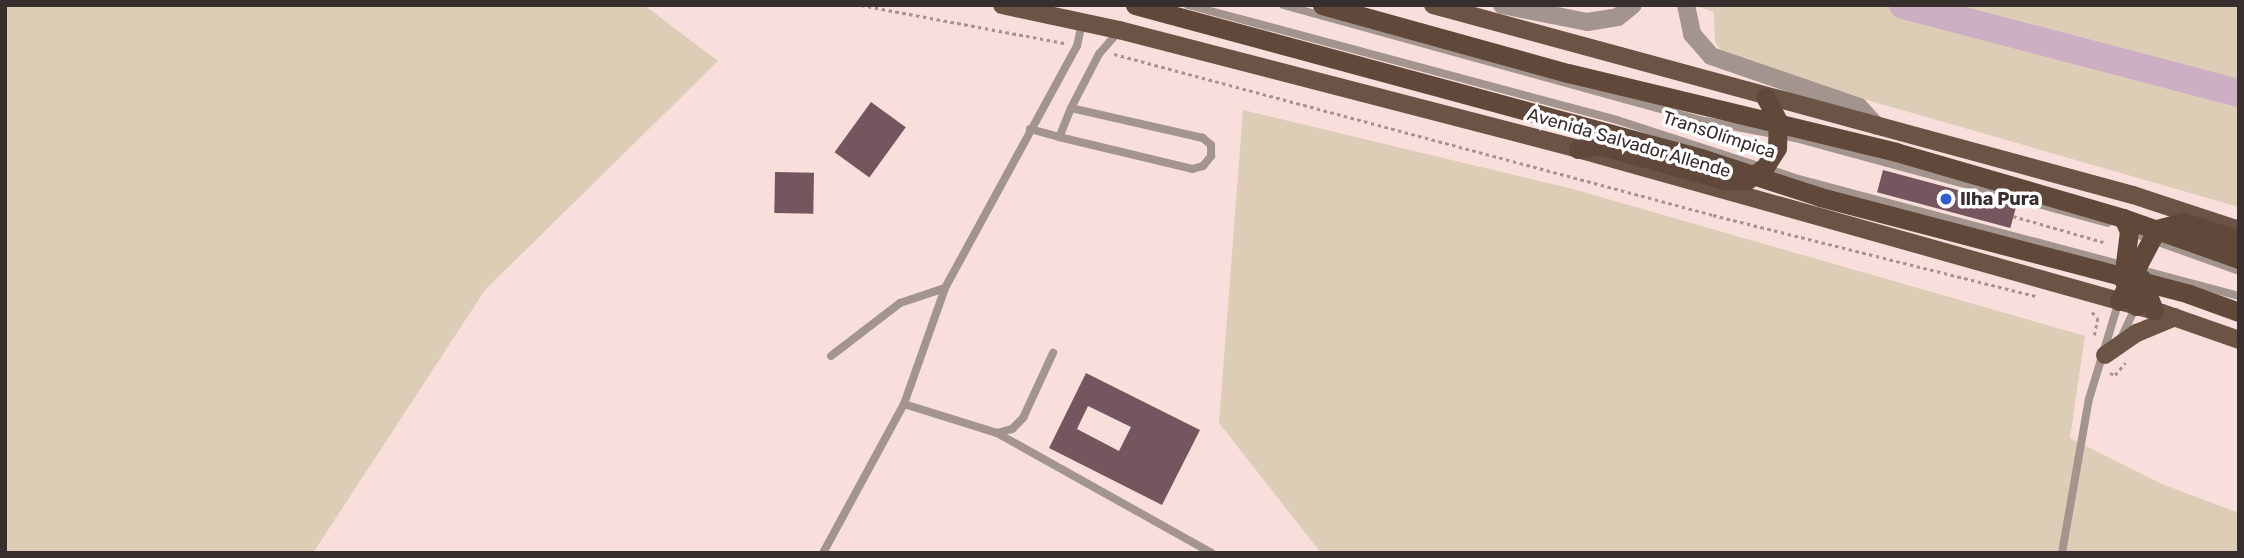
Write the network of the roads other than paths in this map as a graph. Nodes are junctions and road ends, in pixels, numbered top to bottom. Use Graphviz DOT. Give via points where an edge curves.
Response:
graph roads {
  1 [pos="1002,5"];
  2 [pos="1135,5"];
  3 [pos="1188,5"];
  4 [pos="1283,5"];
  5 [pos="1322,5"];
  6 [pos="1433,5"];
  7 [pos="1502,5"];
  8 [pos="1633,5"];
  9 [pos="1686,5"];
  10 [pos="1082,22"];
  11 [pos="1119,30"];
  12 [pos="1765,97"];
  13 [pos="1071,108"];
  14 [pos="1877,127"];
  15 [pos="1779,128"];
  16 [pos="1030,129"];
  17 [pos="1059,137"];
  18 [pos="1578,149"];
  19 [pos="1760,171"];
  20 [pos="2126,225"];
  21 [pos="2239,230"];
  22 [pos="2239,240"];
  23 [pos="2239,259"];
  24 [pos="2239,271"];
  25 [pos="2136,275"];
  26 [pos="945,288"];
  27 [pos="2239,296"];
  28 [pos="2239,312"];
  29 [pos="2175,317"];
  30 [pos="2239,340"];
  31 [pos="2099,349"];
  32 [pos="1053,353"];
  33 [pos="831,356"];
  34 [pos="904,404"];
  35 [pos="997,433"];
  36 [pos="823,553"];
  37 [pos="1212,553"];
  38 [pos="2062,553"];
  1 -- 10 [label="main road, Avenida Salvador Allende"];
  2 -- 19 [label="highway, Avenida Salvador Allende"];
  3 -- 19 [label="lane, TransOlímpica" via="1617,120"];
  4 -- 15 [label="lane, TransOlímpica" via="1705,121"];
  5 -- 15 [label="highway, Avenida Salvador Allende"];
  6 -- 12 [label="main road"];
  7 -- 8 [label="street" via="1587,22 1618,17"];
  9 -- 14 [label="street" via="1692,34 1711,56 1859,107"];
  10 -- 11 [label="main road, Avenida Salvador Allende"];
  10 -- 16 [label="lane" via="1077,46"];
  11 -- 13 [label="lane" via="1099,54"];
  11 -- 18 [label="main road, Avenida Salvador Allende"];
  12 -- 14 [label="main road"];
  12 -- 15 [label="highway"];
  13 -- 17 [label="lane"];
  13 -- 17 [label="lane" via="1203,138 1211,145 1211,156 1192,169"];
  14 -- 21 [label="main road" via="2133,195"];
  15 -- 19 [label="highway" via="1775,154"];
  15 -- 20 [label="highway, Avenida Salvador Allende"];
  16 -- 17 [label="lane"];
  16 -- 26 [label="lane"];
  18 -- 19 [label="highway" via="1599,145 1732,182"];
  18 -- 25 [label="main road, Avenida Salvador Allende"];
  19 -- 25 [label="highway, Avenida Salvador Allende"];
  20 -- 25 [label="highway, Avenida Salvador Allende"];
  20 -- 25 [label="highway"];
  22 -- 25 [label="highway" via="2184,222"];
  23 -- 25 [label="highway, Avenida Salvador Allende"];
  24 -- 25 [label="lane"];
  25 -- 27 [label="lane"];
  25 -- 28 [label="highway, Avenida Salvador Allende"];
  25 -- 29 [label="main road, Avenida Salvador Allende"];
  25 -- 31 [label="lane"];
  25 -- 31 [label="lane" via="2129,327"];
  26 -- 33 [label="lane" via="901,303"];
  26 -- 34 [label="lane"];
  29 -- 30 [label="main road, Avenida Salvador Allende"];
  29 -- 31 [label="main road"];
  31 -- 38 [label="lane"];
  32 -- 35 [label="lane" via="1023,418 1012,429"];
  34 -- 35 [label="lane"];
  34 -- 36 [label="lane"];
  35 -- 37 [label="lane"];
}
